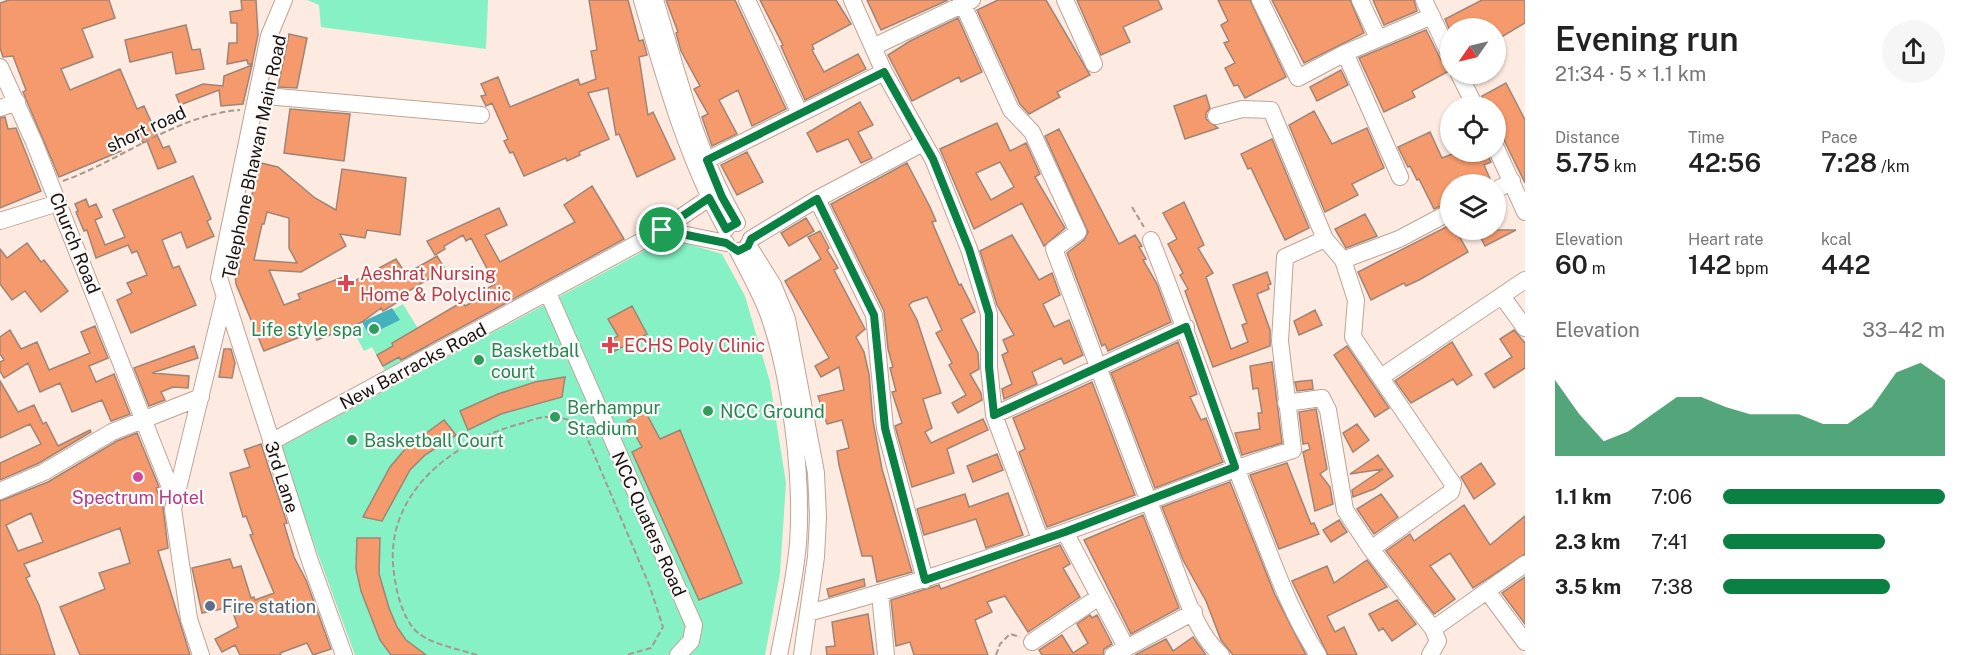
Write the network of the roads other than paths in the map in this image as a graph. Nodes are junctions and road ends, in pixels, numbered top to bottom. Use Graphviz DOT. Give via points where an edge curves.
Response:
graph roads {
  1 [pos="284,0"];
  2 [pos="293,0"];
  3 [pos="642,0"];
  4 [pos="655,0"];
  5 [pos="747,0"];
  6 [pos="852,0"];
  7 [pos="1065,0"];
  8 [pos="1260,0"];
  9 [pos="1360,0"];
  10 [pos="1424,0"];
  11 [pos="965,1"];
  12 [pos="1432,16"];
  13 [pos="1440,33"];
  14 [pos="1378,38"];
  15 [pos="873,47"];
  16 [pos="1345,54"];
  17 [pos="1094,64"];
  18 [pos="0,67"];
  19 [pos="884,72"];
  20 [pos="266,96"];
  21 [pos="17,102"];
  22 [pos="0,108"];
  23 [pos="800,114"];
  24 [pos="481,115"];
  25 [pos="1216,116"];
  26 [pos="923,143"];
  27 [pos="707,160"];
  28 [pos="1503,162"];
  29 [pos="1400,177"];
  30 [pos="1512,181"];
  31 [pos="1506,184"];
  32 [pos="709,198"];
  33 [pos="817,199"];
  34 [pos="58,203"];
  35 [pos="1525,212"];
  36 [pos="1440,217"];
  37 [pos="0,221"];
  38 [pos="662,230"];
  39 [pos="738,238"];
  40 [pos="1325,238"];
  41 [pos="1151,240"];
  42 [pos="1343,260"];
  43 [pos="1525,280"];
  44 [pos="548,293"];
  45 [pos="1502,296"];
  46 [pos="224,298"];
  47 [pos="1186,327"];
  48 [pos="1525,328"];
  49 [pos="1098,366"];
  50 [pos="1381,377"];
  51 [pos="201,397"];
  52 [pos="1286,403"];
  53 [pos="994,415"];
  54 [pos="146,421"];
  55 [pos="271,442"];
  56 [pos="1235,467"];
  57 [pos="0,490"];
  58 [pos="175,500"];
  59 [pos="1148,500"];
  60 [pos="1065,532"];
  61 [pos="1040,539"];
  62 [pos="1371,549"];
  63 [pos="1525,564"];
  64 [pos="925,580"];
  65 [pos="1487,591"];
  66 [pos="880,594"];
  67 [pos="1099,597"];
  68 [pos="1194,612"];
  69 [pos="808,613"];
  70 [pos="1434,629"];
  71 [pos="1032,642"];
  72 [pos="1525,642"];
  73 [pos="1119,651"];
  74 [pos="201,655"];
  75 [pos="208,655"];
  76 [pos="344,655"];
  77 [pos="678,655"];
  78 [pos="779,655"];
  79 [pos="802,655"];
  80 [pos="886,655"];
  81 [pos="1221,655"];
  82 [pos="1318,655"];
  83 [pos="1431,655"];
  1 -- 46 [label="street, Telephone Bhawan Main Road" via="269,36 219,278"];
  2 -- 20 [label="street, Telephone Bhawan Main Road" via="278,38"];
  3 -- 32 [label="street" via="667,90"];
  4 -- 27 [label="street" via="682,99"];
  5 -- 23 [label="street"];
  6 -- 15 [label="street"];
  7 -- 17 [label="street"];
  8 -- 16 [label="street" via="1298,78"];
  9 -- 14 [label="street"];
  10 -- 12 [label="street"];
  11 -- 15 [label="street"];
  11 -- 49 [label="street" via="1011,110 1032,132 1078,232 1054,249"];
  12 -- 13 [label="street"];
  12 -- 14 [label="street"];
  14 -- 16 [label="street"];
  15 -- 19 [label="street"];
  16 -- 29 [label="street"];
  18 -- 21 [label="street, Church Road"];
  19 -- 23 [label="street"];
  19 -- 26 [label="street"];
  20 -- 24 [label="street"];
  20 -- 46 [label="street, Telephone Bhawan Main Road"];
  21 -- 22 [label="street"];
  21 -- 34 [label="street, Church Road"];
  23 -- 27 [label="street"];
  25 -- 40 [label="street" via="1242,109 1271,110"];
  26 -- 33 [label="street"];
  26 -- 53 [label="street" via="969,249 989,314"];
  27 -- 39 [label="street"];
  28 -- 30 [label="street"];
  30 -- 31 [label="street"];
  30 -- 35 [label="street"];
  32 -- 38 [label="street, New Barracks Road"];
  32 -- 39 [label="street"];
  33 -- 39 [label="street"];
  33 -- 64 [label="street" via="874,315 885,428"];
  34 -- 37 [label="street"];
  34 -- 54 [label="street, Church Road"];
  36 -- 42 [label="street" via="1399,239"];
  38 -- 39 [label="street"];
  38 -- 44 [label="street, New Barracks Road"];
  39 -- 69 [label="street" via="773,285 784,312 807,413 818,517"];
  39 -- 78 [label="street" via="774,332 795,455 798,541"];
  40 -- 42 [label="street"];
  40 -- 52 [label="street" via="1285,257 1280,341"];
  41 -- 47 [label="street"];
  42 -- 50 [label="street" via="1356,300 1353,336"];
  43 -- 45 [label="street"];
  44 -- 55 [label="street, New Barracks Road"];
  44 -- 77 [label="street, NCC Quaters Road" via="694,626 691,641"];
  45 -- 48 [label="street"];
  45 -- 50 [label="street"];
  46 -- 51 [label="street"];
  46 -- 55 [label="street, 3rd Lane"];
  47 -- 49 [label="street"];
  47 -- 56 [label="street"];
  49 -- 53 [label="street"];
  49 -- 59 [label="street"];
  50 -- 62 [label="street" via="1454,484 1451,492"];
  51 -- 54 [label="street"];
  51 -- 58 [label="street"];
  52 -- 56 [label="street" via="1293,450"];
  52 -- 62 [label="street" via="1322,398 1328,410 1345,510"];
  53 -- 61 [label="street"];
  54 -- 57 [label="street" via="112,432 44,472"];
  54 -- 58 [label="street, Church Road"];
  55 -- 76 [label="street, 3rd Lane"];
  56 -- 59 [label="street"];
  56 -- 82 [label="street" via="1291,608"];
  58 -- 74 [label="street" via="172,509 189,620"];
  58 -- 75 [label="street" via="195,618"];
  59 -- 60 [label="street"];
  59 -- 68 [label="street"];
  60 -- 61 [label="street"];
  60 -- 67 [label="street"];
  61 -- 64 [label="street"];
  62 -- 70 [label="street"];
  63 -- 65 [label="street"];
  64 -- 66 [label="street"];
  65 -- 70 [label="street"];
  65 -- 72 [label="street"];
  66 -- 69 [label="street"];
  66 -- 80 [label="street"];
  67 -- 71 [label="street"];
  67 -- 73 [label="street"];
  68 -- 73 [label="street"];
  68 -- 81 [label="street" via="1206,642"];
  69 -- 79 [label="street"];
  70 -- 83 [label="street" via="1438,641"];
}
